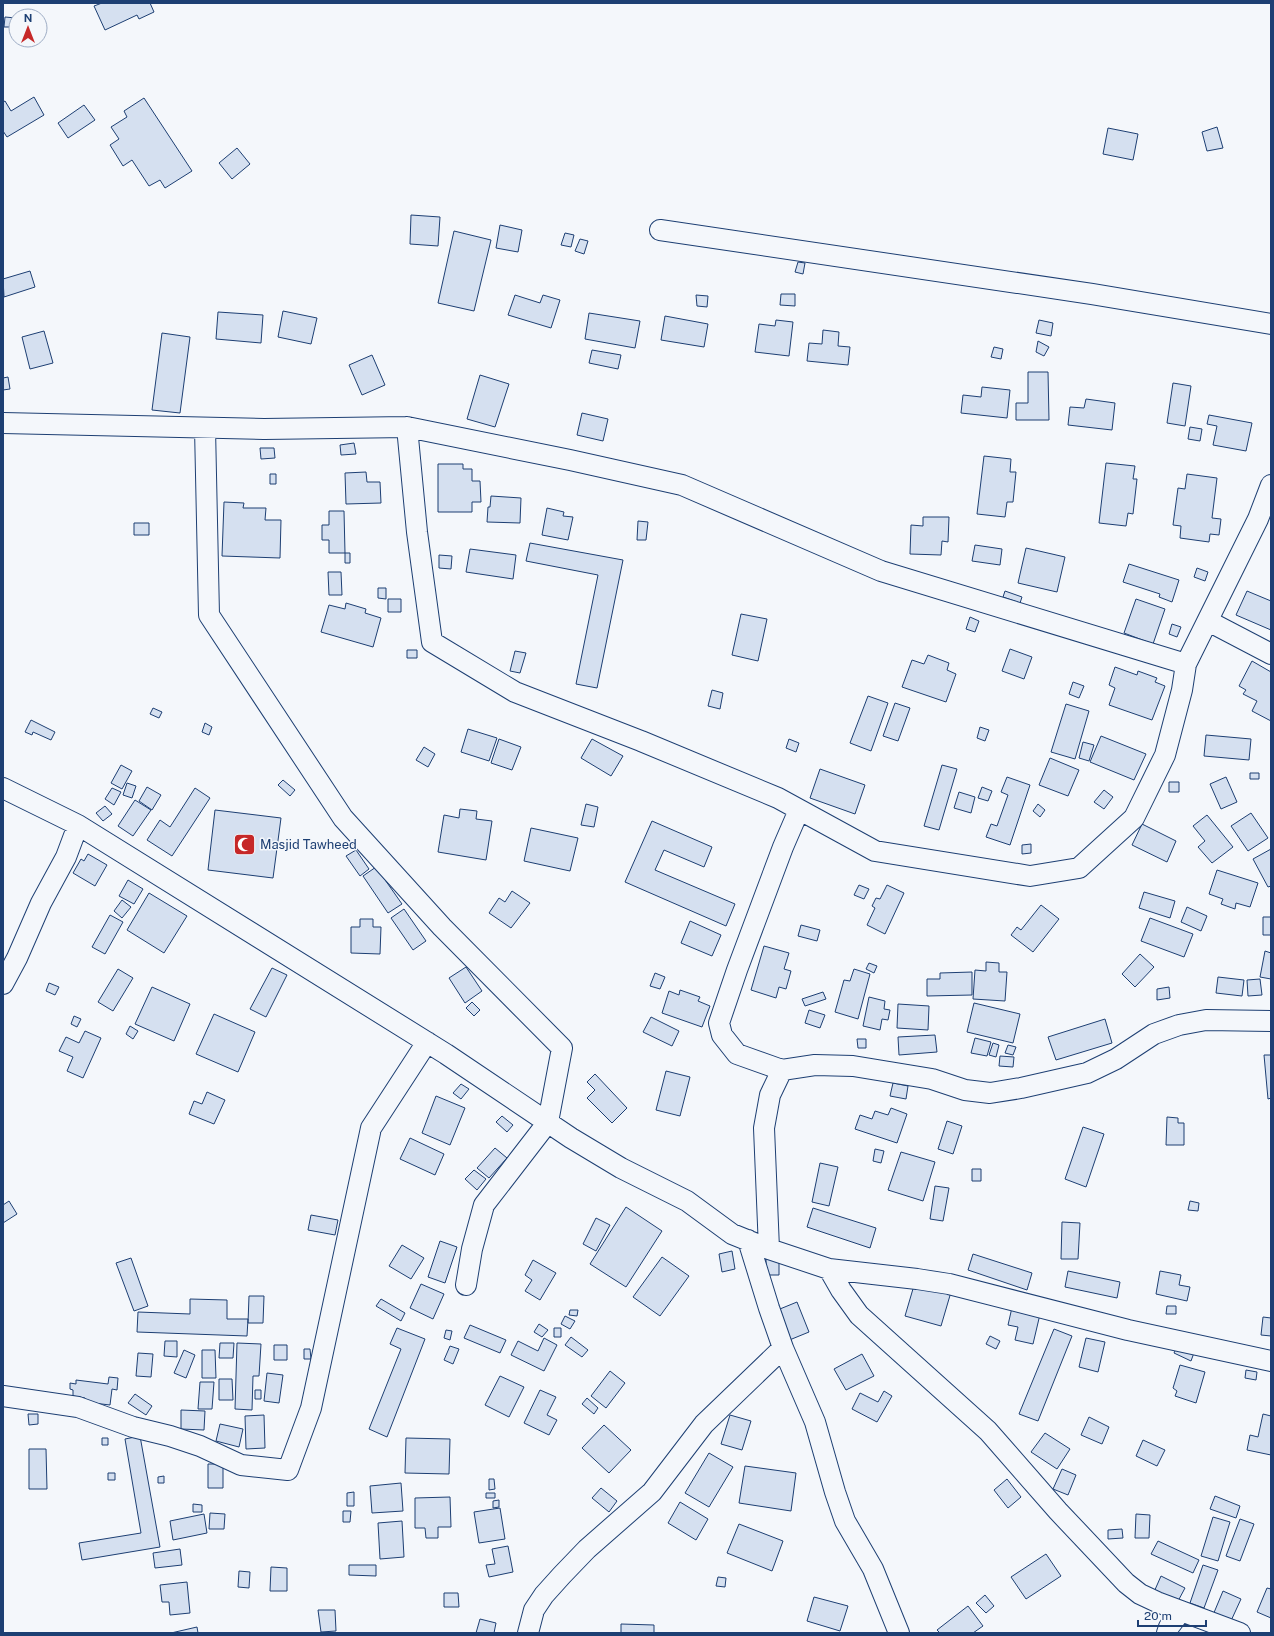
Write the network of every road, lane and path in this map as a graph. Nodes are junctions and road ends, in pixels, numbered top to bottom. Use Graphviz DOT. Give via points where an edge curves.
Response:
graph roads {
  1 [pos="660,230"];
  2 [pos="1271,324"];
  3 [pos="3,423"];
  4 [pos="407,427"];
  5 [pos="205,428"];
  6 [pos="1271,485"];
  7 [pos="1208,621"];
  8 [pos="1271,654"];
  9 [pos="1186,664"];
  10 [pos="3,788"];
  11 [pos="799,810"];
  12 [pos="78,825"];
  13 [pos="3,984"];
  14 [pos="1271,1021"];
  15 [pos="427,1042"];
  16 [pos="782,1070"];
  17 [pos="548,1122"];
  18 [pos="748,1240"];
  19 [pos="769,1249"];
  20 [pos="830,1268"];
  21 [pos="466,1285"];
  22 [pos="783,1348"];
  23 [pos="1271,1361"];
  24 [pos="3,1396"];
  25 [pos="1180,1611"];
  26 [pos="528,1633"];
  27 [pos="899,1633"];
  28 [pos="1167,1633"];
  29 [pos="1240,1633"];
  1 -- 2 [label="street" via="1092,294"];
  3 -- 5 [label="street"];
  4 -- 5 [label="street"];
  4 -- 9 [label="street" via="682,486 881,571"];
  4 -- 11 [label="street" via="417,532 432,642 515,692 641,741 778,798"];
  5 -- 17 [label="street" via="209,615 343,818 442,927 562,1048"];
  6 -- 7 [label="street" via="1258,519"];
  7 -- 8 [label="street"];
  7 -- 9 [label="street"];
  9 -- 11 [label="street" via="1182,690 1165,754 1134,818 1079,868 1030,876 875,852"];
  10 -- 12 [label="street"];
  11 -- 16 [label="street" via="719,1023 722,1035 737,1054"];
  12 -- 13 [label="street" via="66,858 41,903"];
  12 -- 15 [label="street"];
  14 -- 16 [label="street" via="1206,1020 1179,1025 1154,1034 1087,1073 990,1093 965,1090 932,1079 853,1066 815,1065"];
  15 -- 17 [label="street"];
  15 -- 24 [label="street" via="371,1128 311,1408 288,1470 241,1465 200,1446 133,1428 78,1407"];
  16 -- 19 [label="street" via="770,1095 764,1128"];
  17 -- 18 [label="street" via="621,1168 687,1201 732,1234"];
  17 -- 21 [label="street" via="484,1205 472,1249"];
  18 -- 19 [label="street"];
  18 -- 22 [label="street"];
  19 -- 20 [label="street"];
  20 -- 23 [label="street" via="949,1284 1128,1330"];
  20 -- 25 [label="street" via="841,1290 859,1315 988,1431 1126,1583 1140,1594"];
  22 -- 26 [label="street" via="704,1424 652,1492 587,1549 557,1580 534,1610"];
  22 -- 27 [label="street" via="815,1422 845,1521 873,1569"];
  25 -- 28 [label="street"];
  25 -- 29 [label="street"];
}
